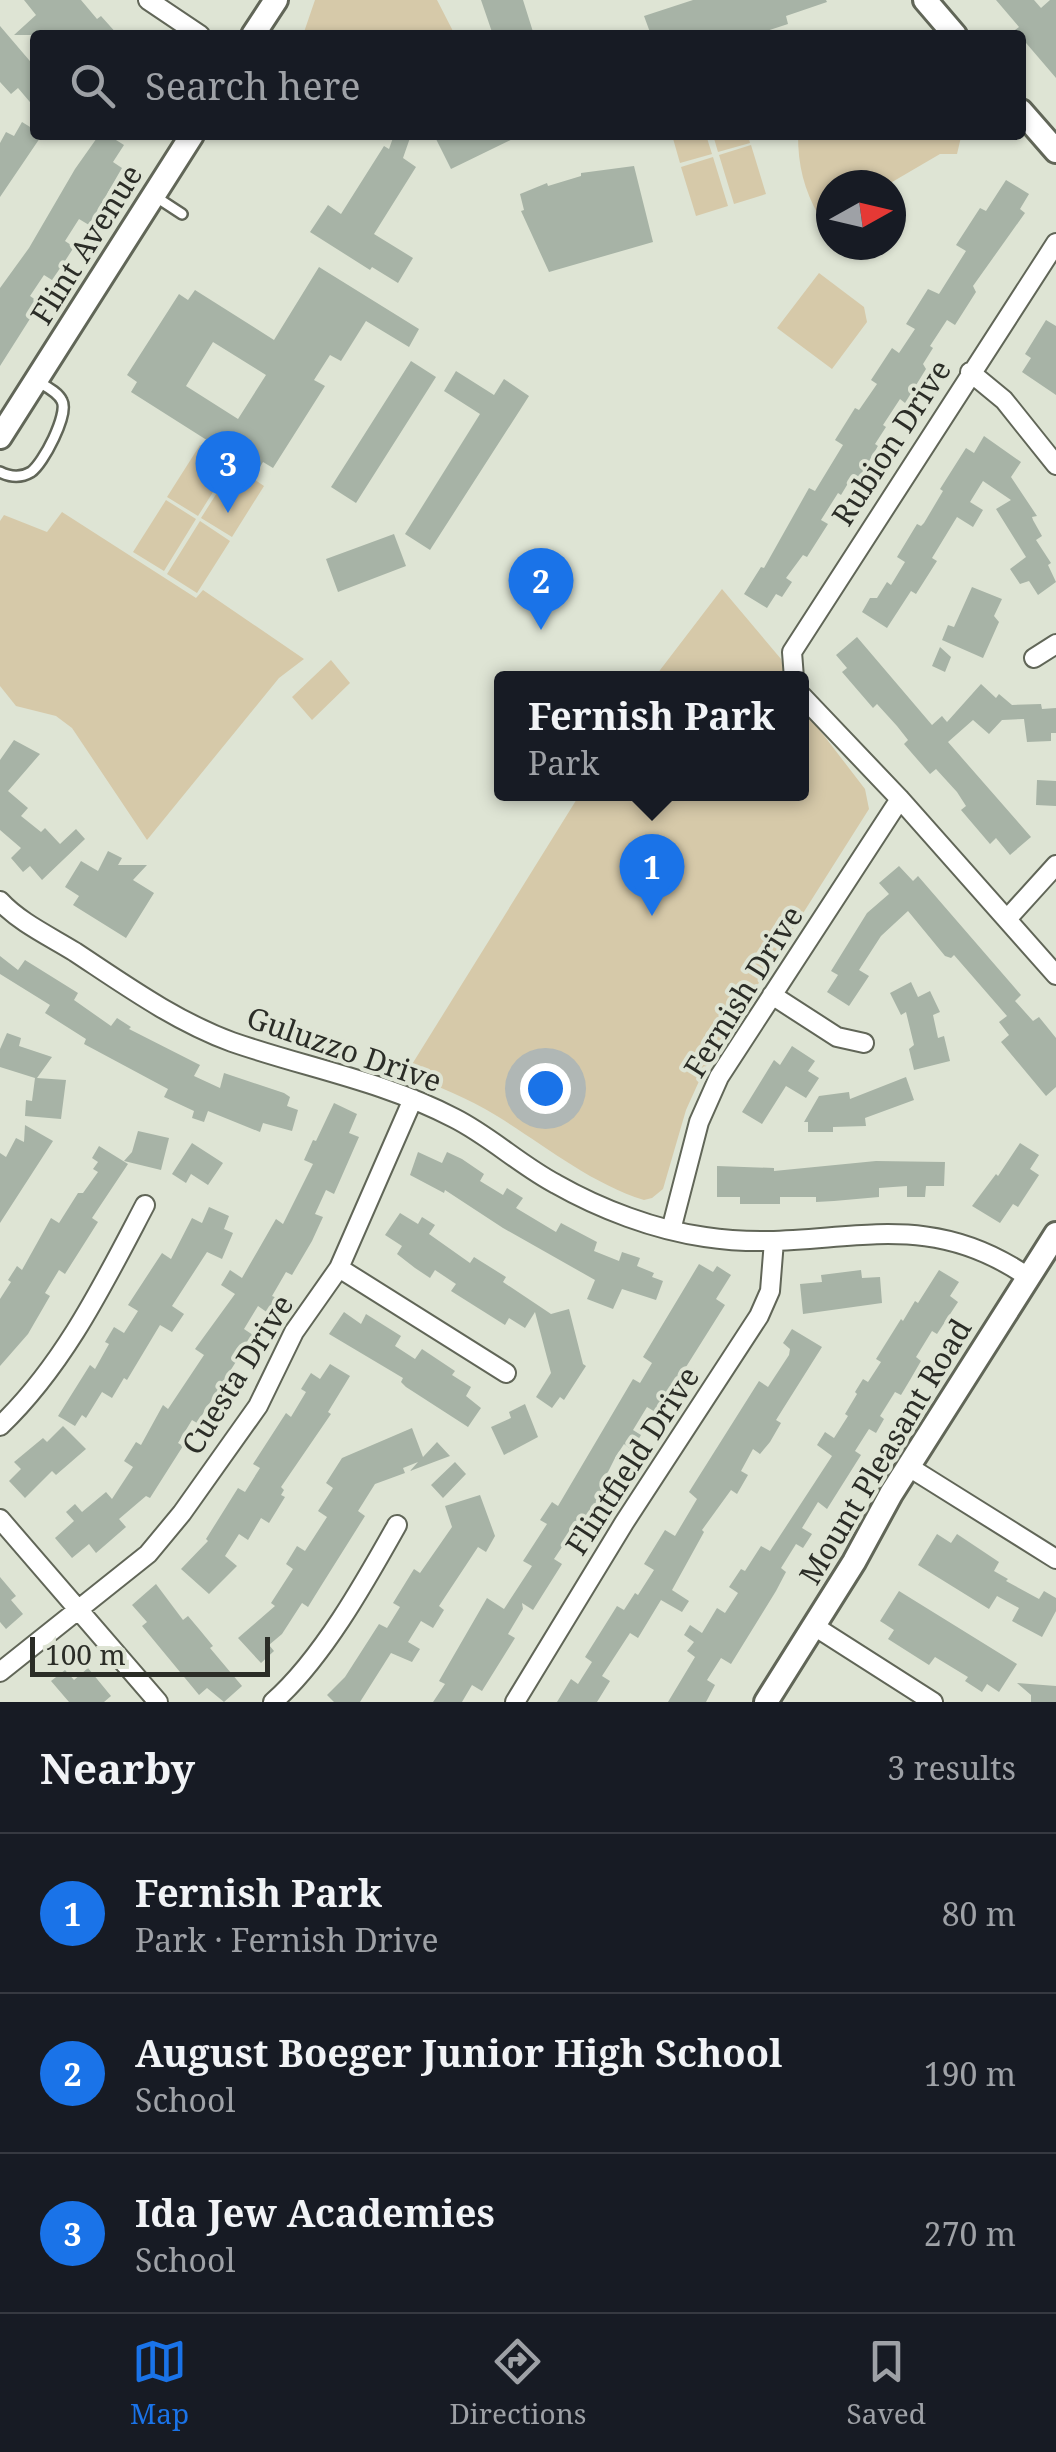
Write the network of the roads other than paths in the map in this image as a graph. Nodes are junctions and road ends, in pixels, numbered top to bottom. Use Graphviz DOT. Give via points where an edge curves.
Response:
graph roads {
  1 [pos="148,0"];
  2 [pos="276,0"];
  3 [pos="925,0"];
  4 [pos="193,30"];
  5 [pos="256,30"];
  6 [pos="951,30"];
  7 [pos="1026,117"];
  8 [pos="189,140"];
  9 [pos="1056,151"];
  10 [pos="153,196"];
  11 [pos="182,214"];
  12 [pos="1056,243"];
  13 [pos="970,372"];
  14 [pos="36,380"];
  15 [pos="0,437"];
  16 [pos="1056,465"];
  17 [pos="0,472"];
  18 [pos="1056,644"];
  19 [pos="1034,658"];
  20 [pos="793,671"];
  21 [pos="809,703"];
  22 [pos="900,799"];
  23 [pos="1056,865"];
  24 [pos="0,900"];
  25 [pos="1007,919"];
  26 [pos="1056,975"];
  27 [pos="772,995"];
  28 [pos="864,1043"];
  29 [pos="412,1099"];
  30 [pos="145,1205"];
  31 [pos="671,1230"];
  32 [pos="1056,1234"];
  33 [pos="774,1241"];
  34 [pos="339,1268"];
  35 [pos="1028,1277"];
  36 [pos="506,1373"];
  37 [pos="0,1426"];
  38 [pos="909,1467"];
  39 [pos="0,1519"];
  40 [pos="397,1526"];
  41 [pos="1056,1559"];
  42 [pos="79,1612"];
  43 [pos="814,1626"];
  44 [pos="0,1672"];
  45 [pos="158,1702"];
  46 [pos="273,1702"];
  47 [pos="515,1702"];
  48 [pos="766,1702"];
  49 [pos="933,1702"];
  1 -- 4 [label="street"];
  2 -- 5 [label="street"];
  3 -- 6 [label="street"];
  7 -- 9 [label="street"];
  8 -- 10 [label="street, Flint Avenue"];
  10 -- 11 [label="lane"];
  10 -- 14 [label="street, Flint Avenue"];
  12 -- 13 [label="street, Rubion Drive"];
  13 -- 16 [label="street" via="1004,400"];
  13 -- 20 [label="street, Rubion Drive" via="792,652"];
  14 -- 15 [label="street, Flint Avenue"];
  14 -- 17 [label="lane" via="60,397 64,417 35,470 21,476"];
  18 -- 19 [label="street"];
  21 -- 22 [label="street"];
  22 -- 25 [label="street"];
  22 -- 27 [label="street, Fernish Drive"];
  23 -- 25 [label="street"];
  24 -- 29 [label="street, Guluzzo Drive" via="160,1008 230,1041"];
  25 -- 26 [label="street"];
  27 -- 28 [label="street" via="837,1036"];
  27 -- 31 [label="street, Fernish Drive" via="706,1107"];
  29 -- 31 [label="street, Guluzzo Drive" via="457,1119 556,1184"];
  29 -- 34 [label="street, Cuesta Drive"];
  30 -- 37 [label="street" via="88,1313"];
  31 -- 33 [label="street, Guluzzo Drive"];
  32 -- 35 [label="street, Mount Pleasant Road"];
  33 -- 35 [label="street, Guluzzo Drive" via="921,1234 989,1253"];
  33 -- 47 [label="street, Flintfield Drive" via="770,1291 759,1316"];
  34 -- 36 [label="street"];
  34 -- 42 [label="street, Cuesta Drive" via="294,1332 258,1406 182,1513 148,1554"];
  35 -- 38 [label="street, Mount Pleasant Road"];
  38 -- 41 [label="street"];
  38 -- 43 [label="street, Mount Pleasant Road"];
  39 -- 42 [label="street"];
  40 -- 46 [label="street" via="333,1628"];
  42 -- 44 [label="street, Cuesta Drive"];
  42 -- 45 [label="street"];
  43 -- 48 [label="street, Mount Pleasant Road"];
  43 -- 49 [label="street"];
}
